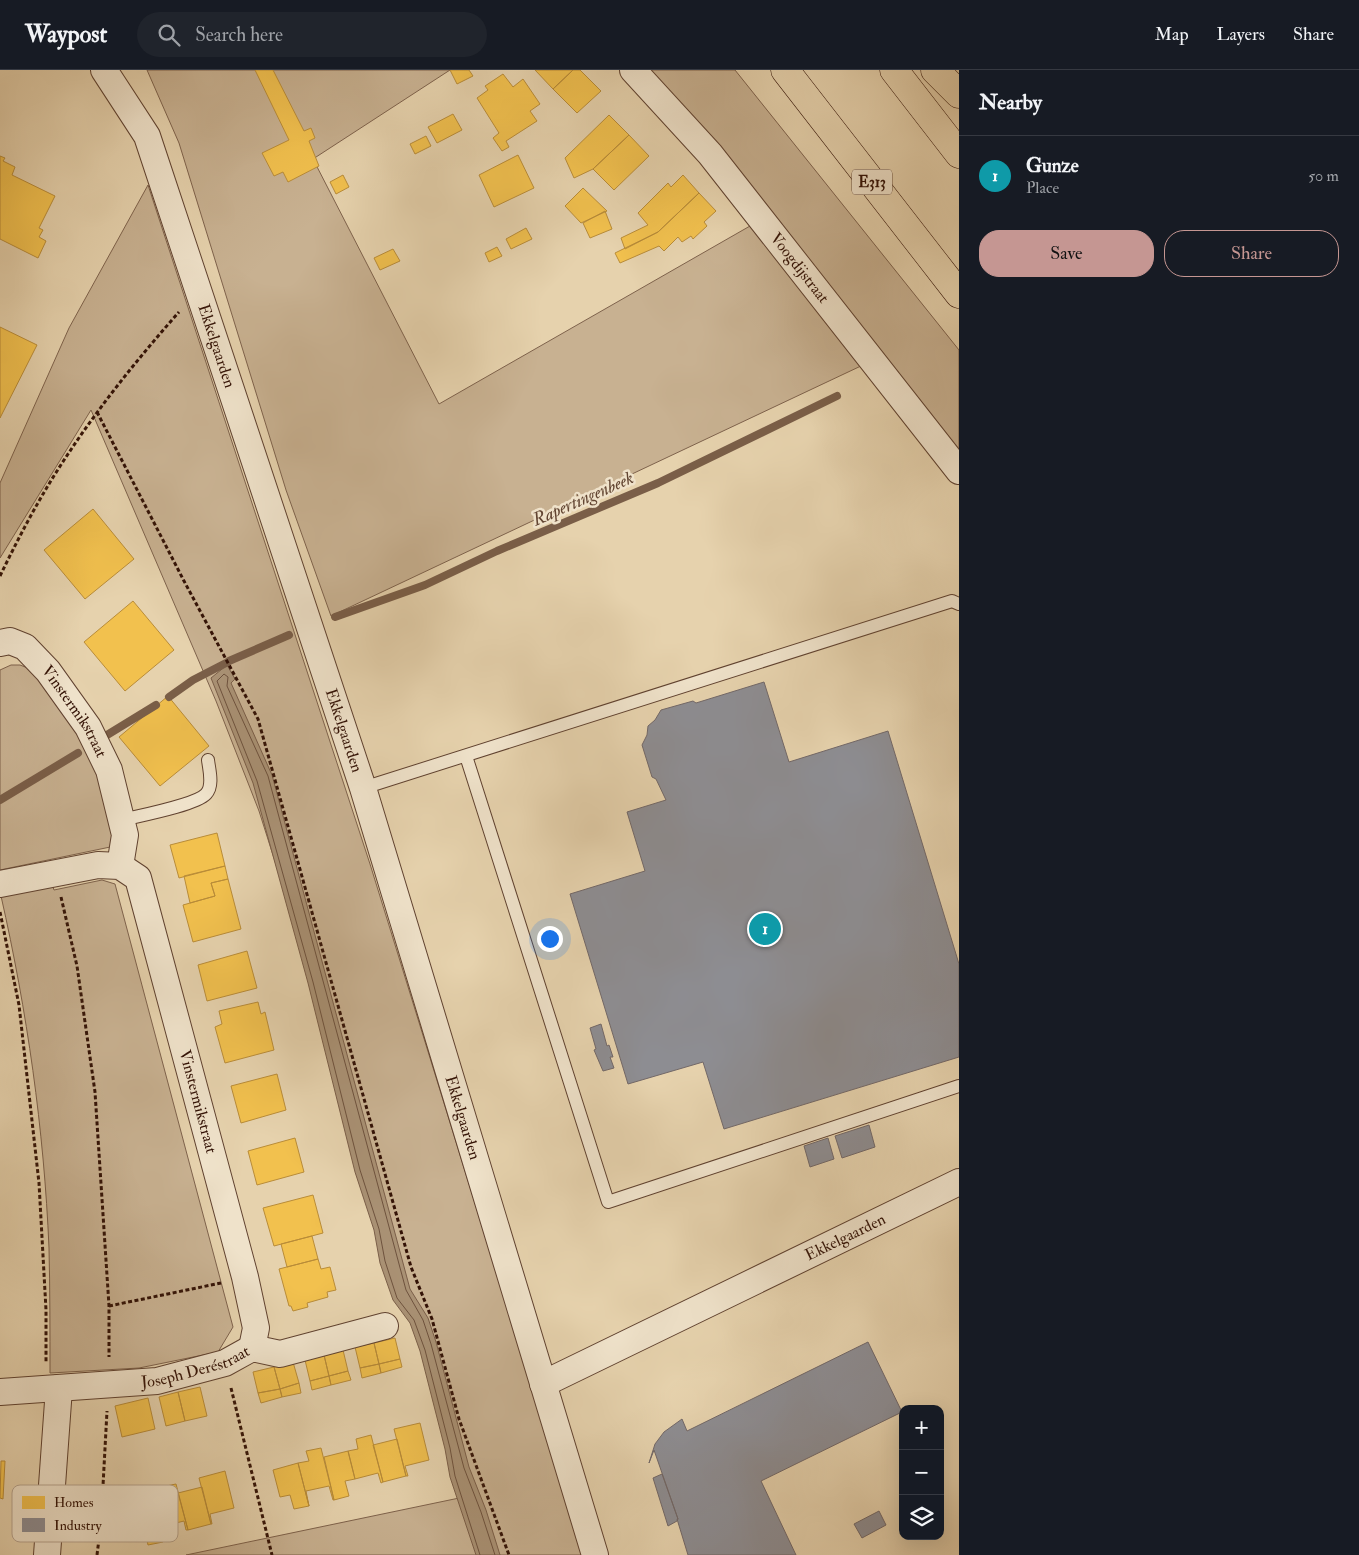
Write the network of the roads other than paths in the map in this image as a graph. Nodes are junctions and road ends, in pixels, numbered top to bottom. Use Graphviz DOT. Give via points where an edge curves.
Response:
graph roads {
  1 [pos="88,70"];
  2 [pos="633,70"];
  3 [pos="785,70"];
  4 [pos="894,70"];
  5 [pos="935,70"];
  6 [pos="111,79"];
  7 [pos="959,94"];
  8 [pos="959,154"];
  9 [pos="959,294"];
  10 [pos="959,471"];
  11 [pos="959,604"];
  12 [pos="0,643"];
  13 [pos="466,756"];
  14 [pos="208,760"];
  15 [pos="363,788"];
  16 [pos="122,820"];
  17 [pos="120,866"];
  18 [pos="0,884"];
  19 [pos="959,1086"];
  20 [pos="959,1182"];
  21 [pos="385,1326"];
  22 [pos="252,1348"];
  23 [pos="543,1384"];
  24 [pos="53,1388"];
  25 [pos="0,1392"];
  26 [pos="50,1485"];
  27 [pos="48,1542"];
  28 [pos="48,1555"];
  29 [pos="596,1555"];
  1 -- 6 [label="street, Ekkelgaarden"];
  2 -- 10 [label="street, Voogdijstraat" via="710,154"];
  3 -- 9 [label="highway, E313"];
  4 -- 8 [label="highway"];
  5 -- 7 [label="highway"];
  6 -- 15 [label="street, Ekkelgaarden" via="147,136"];
  11 -- 13 [label="lane" via="952,601"];
  12 -- 16 [label="street, Vinstermikstraat" via="10,641 25,648 48,672 88,727 109,770"];
  13 -- 15 [label="lane"];
  13 -- 19 [label="lane" via="608,1202"];
  14 -- 16 [label="lane" via="210,779 206,794 184,804"];
  15 -- 23 [label="street, Ekkelgaarden"];
  16 -- 17 [label="street, Vinstermikstraat" via="126,835"];
  17 -- 18 [label="street" via="98,865"];
  17 -- 22 [label="street, Vinstermikstraat" via="138,878 245,1278 256,1328"];
  20 -- 23 [label="street, Ekkelgaarden"];
  21 -- 22 [label="street, Joseph Deréstraat" via="280,1354"];
  22 -- 24 [label="street, Joseph Deréstraat" via="225,1363 157,1381"];
  23 -- 29 [label="street, Ekkelgaarden"];
  24 -- 25 [label="street, Joseph Deréstraat"];
  24 -- 26 [label="street"];
  27 -- 28 [label="street"];
}
